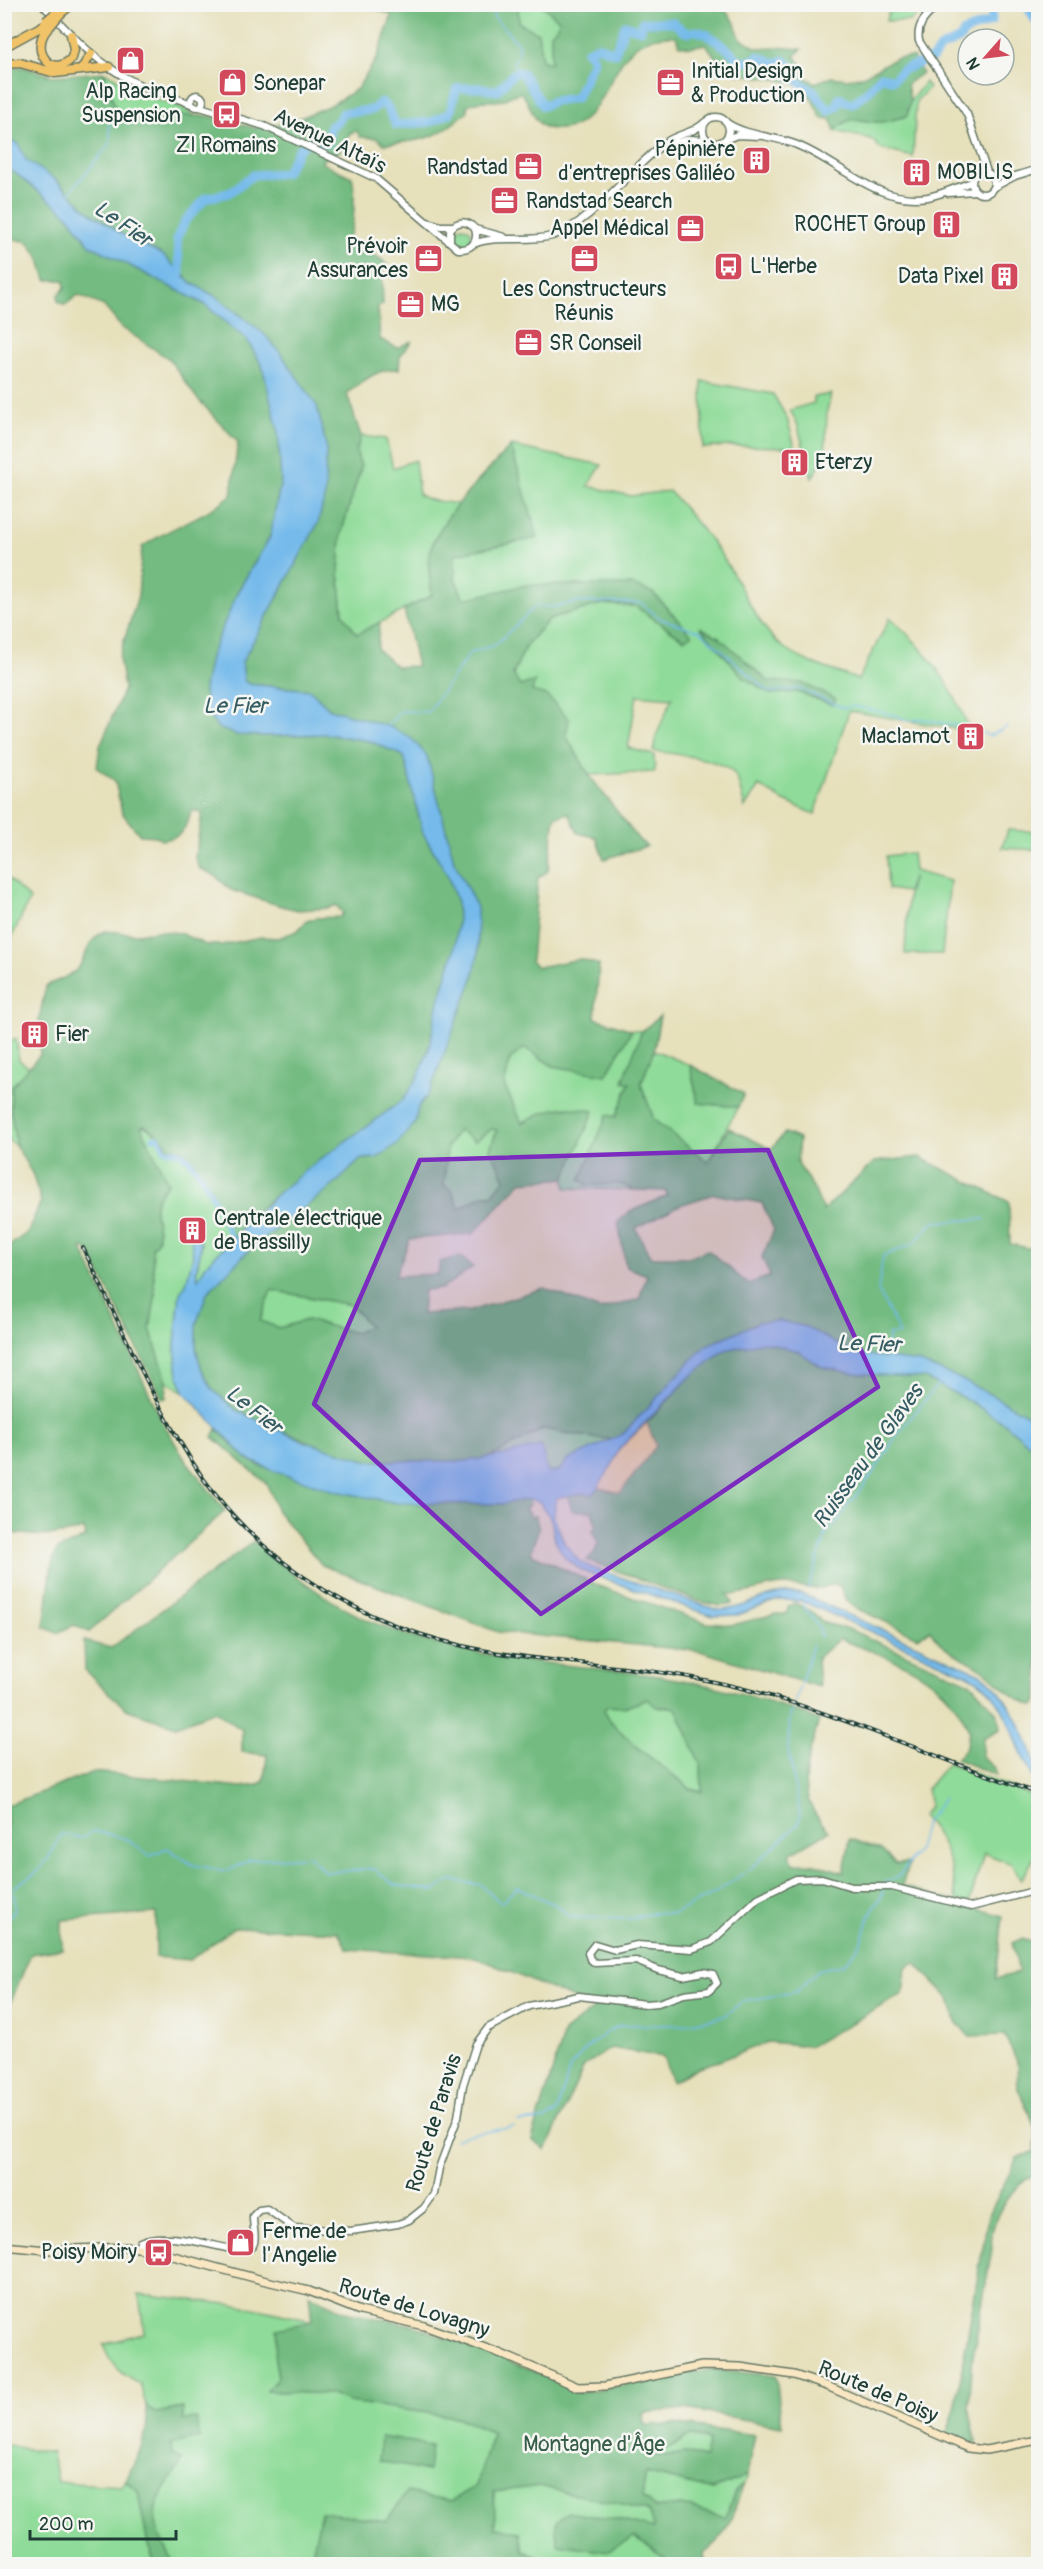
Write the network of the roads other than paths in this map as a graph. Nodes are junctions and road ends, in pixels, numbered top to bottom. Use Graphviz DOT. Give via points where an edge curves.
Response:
graph roads {
  1 [pos="42,4"];
  2 [pos="72,4"];
  3 [pos="939,4"];
  4 [pos="62,9"];
  5 [pos="48,23"];
  6 [pos="71,35"];
  7 [pos="4,45"];
  8 [pos="90,53"];
  9 [pos="72,58"];
  10 [pos="4,64"];
  11 [pos="109,67"];
  12 [pos="81,70"];
  13 [pos="191,100"];
  14 [pos="202,104"];
  15 [pos="705,122"];
  16 [pos="727,123"];
  17 [pos="772,136"];
  18 [pos="727,139"];
  19 [pos="706,140"];
  20 [pos="978,150"];
  21 [pos="655,152"];
  22 [pos="1038,169"];
  23 [pos="976,174"];
  24 [pos="989,174"];
  25 [pos="1015,176"];
  26 [pos="972,182"];
  27 [pos="994,187"];
  28 [pos="974,190"];
  29 [pos="945,193"];
  30 [pos="424,220"];
  31 [pos="453,226"];
  32 [pos="475,229"];
  33 [pos="511,239"];
  34 [pos="450,240"];
  35 [pos="474,244"];
  36 [pos="1038,1890"];
  37 [pos="4,2246"];
  38 [pos="138,2248"];
  39 [pos="702,2366"];
  40 [pos="1038,2440"];
  1 -- 6 [label="street"];
  2 -- 4 [label="highway"];
  3 -- 20 [label="street" via="920,23 919,41 967,114"];
  4 -- 5 [label="highway, bridge"];
  5 -- 7 [label="highway"];
  5 -- 9 [label="highway" via="40,40 43,57 57,65"];
  6 -- 8 [label="street"];
  6 -- 9 [label="highway"];
  8 -- 9 [label="highway"];
  8 -- 11 [label="street"];
  8 -- 12 [label="highway"];
  10 -- 12 [label="highway" via="20,63 55,73"];
  11 -- 12 [label="highway"];
  11 -- 13 [label="street" via="148,89"];
  13 -- 14 [label="street" via="195,107"];
  13 -- 14 [label="street" via="200,95"];
  14 -- 30 [label="street, Avenue Altaïs" via="264,126 375,178"];
  15 -- 16 [label="street" via="715,117"];
  15 -- 19 [label="street" via="702,131"];
  15 -- 21 [label="street" via="694,131 671,138"];
  16 -- 17 [label="street"];
  16 -- 18 [label="street"];
  17 -- 18 [label="street" via="736,135"];
  17 -- 29 [label="street" via="818,154 881,193 917,198"];
  18 -- 19 [label="street" via="717,144"];
  19 -- 21 [label="street" via="689,139"];
  20 -- 23 [label="street"];
  20 -- 24 [label="street"];
  21 -- 33 [label="street" via="574,225 546,237"];
  22 -- 25 [label="street"];
  23 -- 24 [label="street"];
  23 -- 26 [label="street"];
  24 -- 25 [label="street"];
  24 -- 27 [label="street"];
  25 -- 27 [label="street"];
  26 -- 28 [label="street"];
  26 -- 29 [label="street"];
  27 -- 28 [label="street" via="985,194"];
  28 -- 29 [label="street"];
  30 -- 31 [label="street, Avenue Altaïs"];
  30 -- 34 [label="street, Avenue Altaïs"];
  31 -- 32 [label="street" via="465,222"];
  31 -- 34 [label="street"];
  32 -- 33 [label="street"];
  32 -- 35 [label="street"];
  33 -- 35 [label="street"];
  34 -- 35 [label="street" via="458,249"];
  36 -- 38 [label="street, Route de Paravis" via="971,1906 914,1891 852,1887 822,1878 796,1879 758,1898 703,1947 637,1946 615,1950 597,1944 588,1950 588,1957 595,1963 636,1961 683,1976 708,1972 717,1983 709,1991 653,2003 583,1996 537,2003 484,2031 464,2081 458,2116 434,2194 409,2220 356,2231 306,2229 291,2227 264,2208 253,2216 255,2241 246,2250 164,2238 140,2242"];
  37 -- 38 [label="main road, Route de Lovagny" via="64,2250"];
  38 -- 39 [label="main road, Route de Lovagny" via="306,2290 352,2309 424,2326 499,2353 575,2387 605,2386"];
  39 -- 40 [label="main road, Route de Poisy" via="740,2367 809,2379 968,2448 986,2450"];
}
